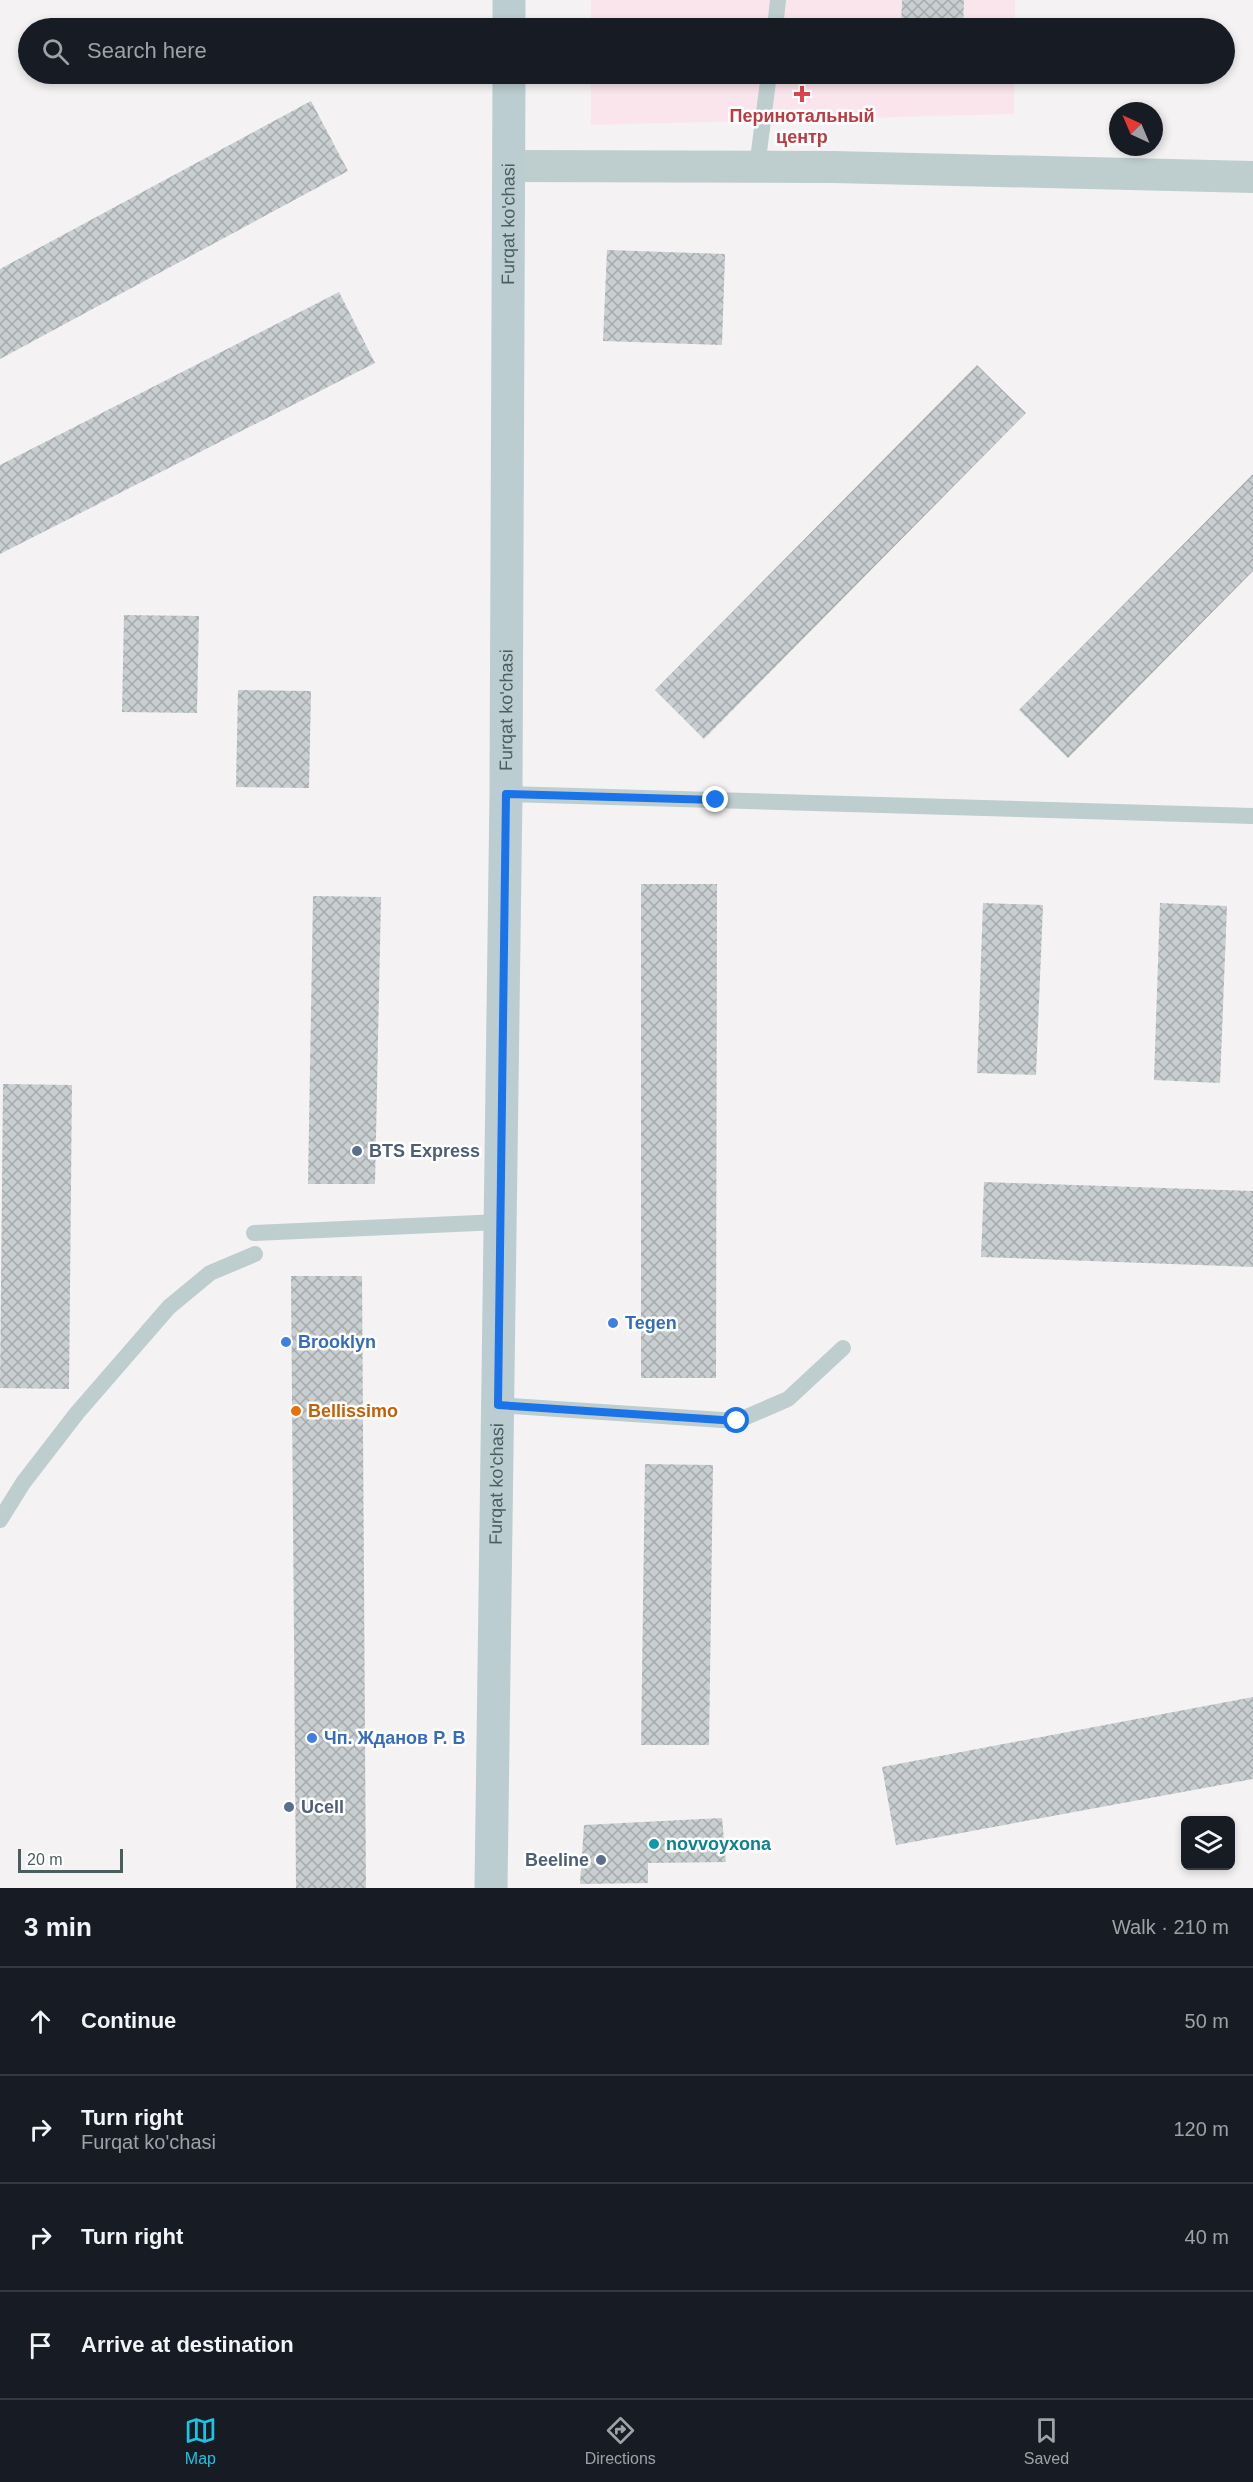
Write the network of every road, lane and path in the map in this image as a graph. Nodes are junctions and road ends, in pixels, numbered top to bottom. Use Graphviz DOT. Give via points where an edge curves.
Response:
graph roads {
  1 [pos="510,0"];
  2 [pos="778,0"];
  3 [pos="509,18"];
  4 [pos="776,18"];
  5 [pos="509,84"];
  6 [pos="768,84"];
  7 [pos="509,166"];
  8 [pos="757,167"];
  9 [pos="1253,177"];
  10 [pos="506,794"];
  11 [pos="1253,816"];
  12 [pos="500,1222"];
  13 [pos="254,1233"];
  14 [pos="255,1254"];
  15 [pos="843,1348"];
  16 [pos="498,1405"];
  17 [pos="0,1520"];
  18 [pos="491,1888"];
  1 -- 3 [label="main road"];
  2 -- 4 [label="lane"];
  5 -- 7 [label="main road, Furqat ko'chasi"];
  6 -- 8 [label="lane"];
  7 -- 8 [label="street"];
  7 -- 10 [label="main road, Furqat ko'chasi"];
  8 -- 9 [label="street"];
  10 -- 11 [label="lane"];
  10 -- 12 [label="main road, Furqat ko'chasi"];
  12 -- 13 [label="lane"];
  12 -- 16 [label="main road, Furqat ko'chasi"];
  14 -- 17 [label="lane" via="210,1273 170,1307 76,1413"];
  15 -- 16 [label="lane" via="788,1399 737,1421"];
  16 -- 18 [label="main road, Furqat ko'chasi"];
}
